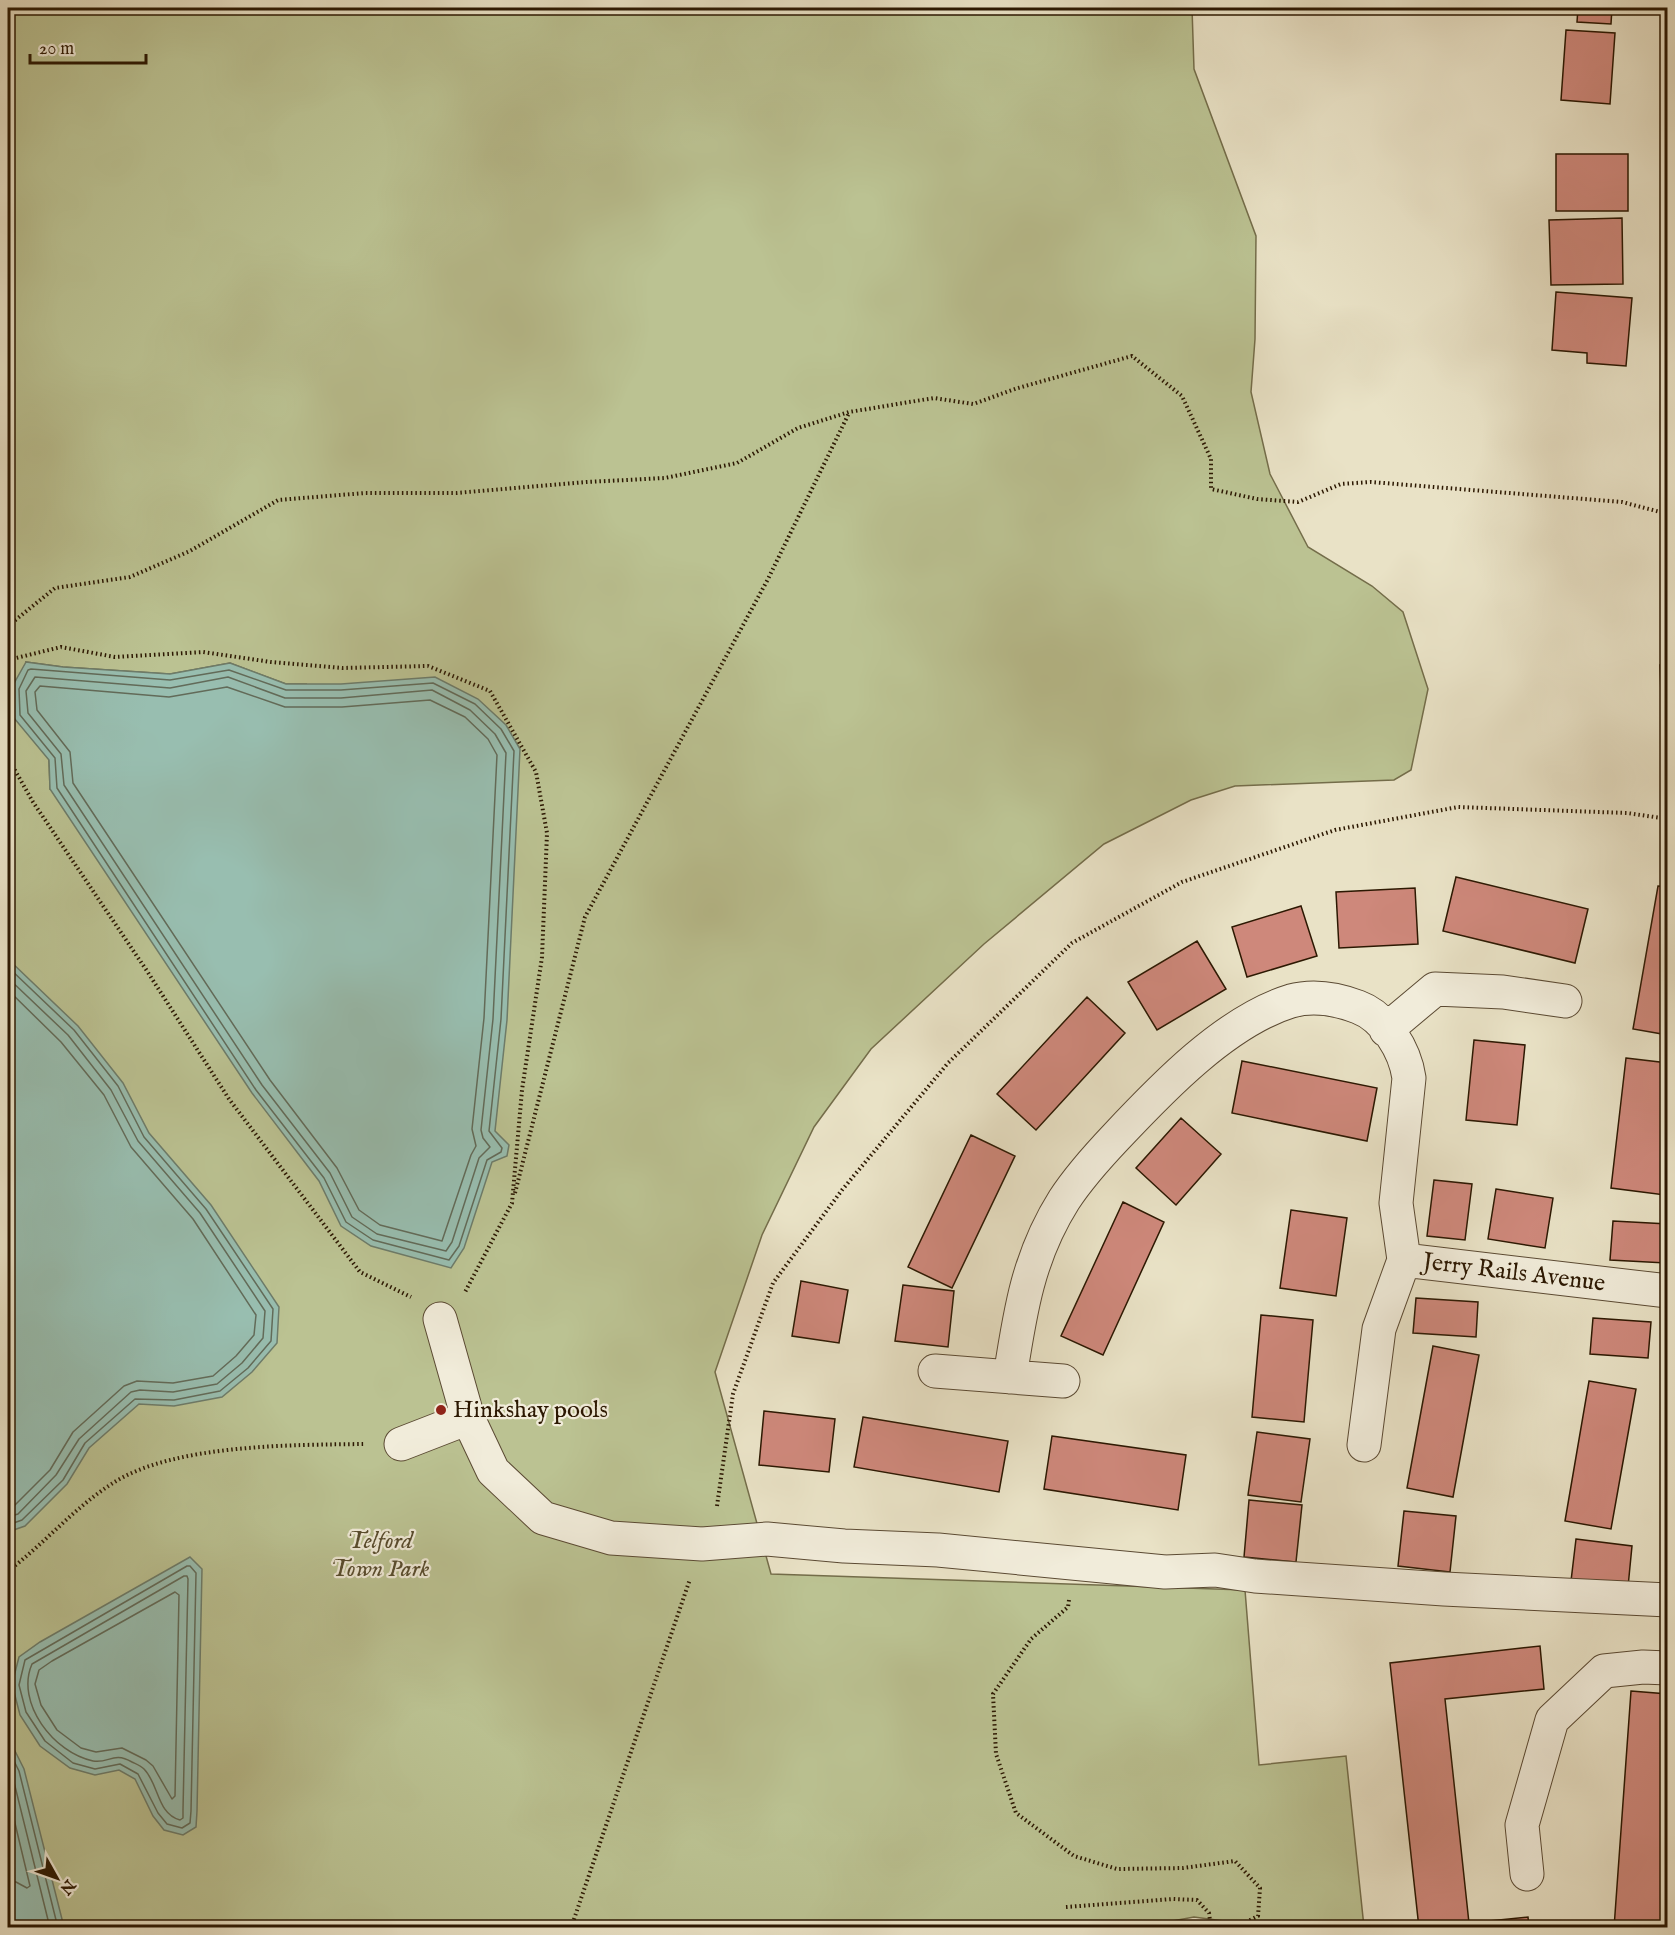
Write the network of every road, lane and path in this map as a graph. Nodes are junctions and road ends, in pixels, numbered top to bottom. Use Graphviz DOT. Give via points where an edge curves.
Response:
graph roads {
  1 [pos="849,412"];
  2 [pos="1668,514"];
  3 [pos="8,626"];
  4 [pos="8,660"];
  5 [pos="8,758"];
  6 [pos="1668,819"];
  7 [pos="1566,1001"];
  8 [pos="1386,1030"];
  9 [pos="513,1203"];
  10 [pos="1404,1260"];
  11 [pos="1668,1291"];
  12 [pos="440,1319"];
  13 [pos="935,1371"];
  14 [pos="1010,1377"];
  15 [pos="1064,1381"];
  16 [pos="468,1418"];
  17 [pos="401,1444"];
  18 [pos="1364,1445"];
  19 [pos="702,1544"];
  20 [pos="1071,1563"];
  21 [pos="8,1571"];
  22 [pos="1668,1600"];
  23 [pos="1668,1668"];
  24 [pos="1527,1875"];
  25 [pos="1066,1907"];
  26 [pos="571,1928"];
  27 [pos="1211,1928"];
  28 [pos="1234,1928"];
  1 -- 2 [label="path" via="934,398 973,404 1132,356 1182,396 1211,459 1211,489 1257,500 1298,502 1341,484 1371,482 1622,502"];
  1 -- 3 [label="path" via="798,428 737,463 665,478 456,493 365,493 278,500 190,551 130,577 55,588"];
  1 -- 9 [label="path" via="768,579 585,918"];
  4 -- 9 [label="path" via="61,647 115,657 203,652 342,668 428,666 490,691 536,772 547,833 542,957 522,1090"];
  5 -- 12 [label="path" via="229,1100 360,1272 410,1296"];
  6 -- 19 [label="path" via="1627,813 1458,807 1335,830 1182,882 1072,943 948,1063 842,1190 773,1283 733,1394 713,1529"];
  7 -- 8 [label="street" via="1503,992 1435,989"];
  8 -- 10 [label="street, Jerry Rails Avenue" via="1406,1061 1408,1078 1396,1203"];
  8 -- 14 [label="street, Jerry Rails Avenue" via="1370,1011 1314,997 1292,1001 1254,1017 1196,1059 1131,1120 1064,1199 1037,1250 1021,1305"];
  9 -- 12 [label="path" via="464,1295"];
  10 -- 11 [label="street, Jerry Rails Avenue"];
  10 -- 18 [label="street" via="1379,1329"];
  12 -- 16 [label="street"];
  13 -- 14 [label="street"];
  14 -- 15 [label="street"];
  16 -- 17 [label="street"];
  16 -- 19 [label="street" via="493,1471 543,1518 610,1538"];
  17 -- 21 [label="path" via="263,1447 144,1466 112,1483"];
  19 -- 20 [label="street" via="767,1539"];
  19 -- 26 [label="path"];
  20 -- 22 [label="street" via="1165,1572 1215,1570 1444,1589"];
  20 -- 28 [label="path" via="1068,1607 1031,1639 993,1694 996,1754 1016,1814 1074,1856 1117,1869 1183,1868 1235,1861 1260,1888 1258,1916"];
  23 -- 24 [label="street" via="1604,1671 1552,1720 1522,1825"];
  25 -- 27 [label="path" via="1197,1900 1209,1912"];
}
